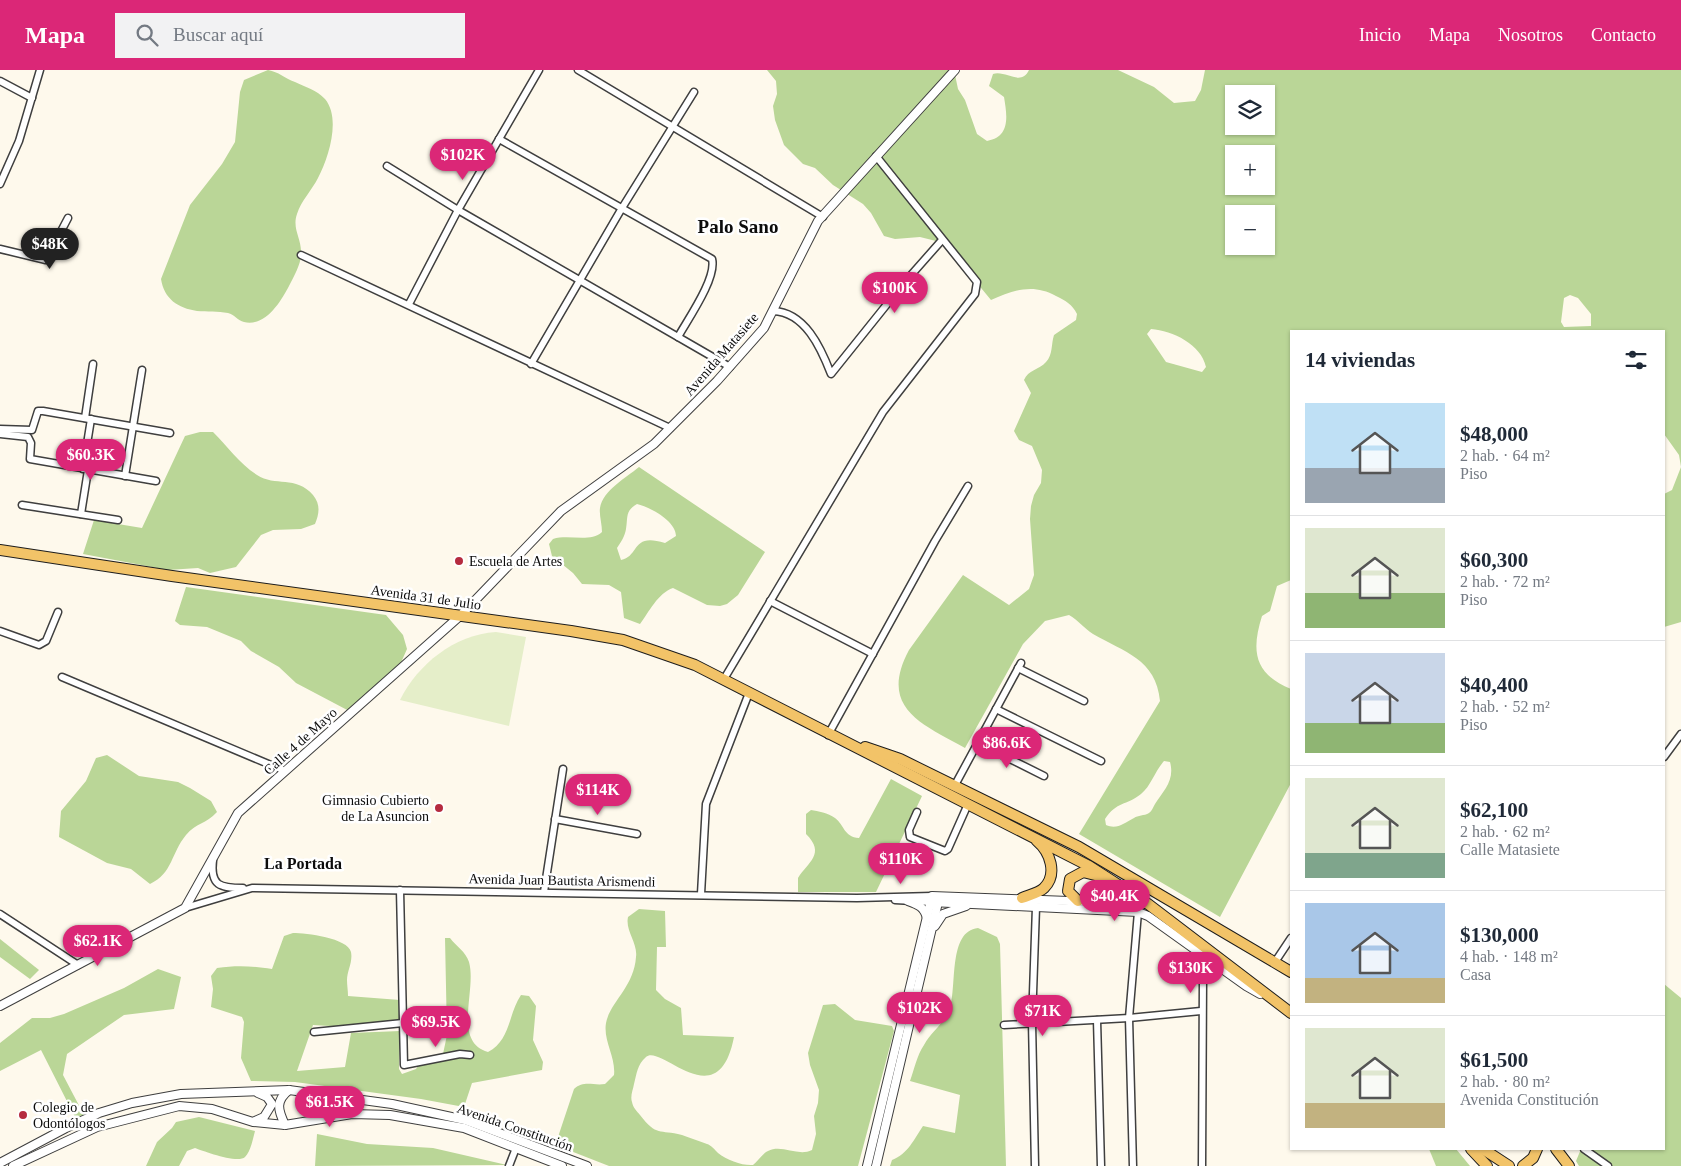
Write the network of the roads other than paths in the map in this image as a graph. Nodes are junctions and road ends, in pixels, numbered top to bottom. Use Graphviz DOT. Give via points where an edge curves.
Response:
graph roads {
  1 [pos="40,70"];
  2 [pos="539,70"];
  3 [pos="578,70"];
  4 [pos="955,70"];
  5 [pos="0,81"];
  6 [pos="694,92"];
  7 [pos="32,98"];
  8 [pos="672,127"];
  9 [pos="499,139"];
  10 [pos="876,156"];
  11 [pos="387,166"];
  12 [pos="2,175"];
  13 [pos="0,184"];
  14 [pos="622,208"];
  15 [pos="458,210"];
  16 [pos="823,217"];
  17 [pos="68,218"];
  18 [pos="942,240"];
  19 [pos="0,249"];
  20 [pos="301,255"];
  21 [pos="580,279"];
  22 [pos="409,304"];
  23 [pos="773,311"];
  24 [pos="678,337"];
  25 [pos="93,364"];
  26 [pos="531,364"];
  27 [pos="730,367"];
  28 [pos="142,370"];
  29 [pos="88,419"];
  30 [pos="133,426"];
  31 [pos="670,428"];
  32 [pos="0,429"];
  33 [pos="170,433"];
  34 [pos="0,434"];
  35 [pos="85,469"];
  36 [pos="125,476"];
  37 [pos="156,481"];
  38 [pos="968,486"];
  39 [pos="22,505"];
  40 [pos="81,514"];
  41 [pos="118,520"];
  42 [pos="0,550"];
  43 [pos="770,601"];
  44 [pos="58,612"];
  45 [pos="460,615"];
  46 [pos="0,631"];
  47 [pos="873,654"];
  48 [pos="62,677"];
  49 [pos="724,679"];
  50 [pos="749,693"];
  51 [pos="1084,701"];
  52 [pos="996,709"];
  53 [pos="828,734"];
  54 [pos="1681,734"];
  55 [pos="978,743"];
  56 [pos="1665,756"];
  57 [pos="1101,761"];
  58 [pos="563,769"];
  59 [pos="285,771"];
  60 [pos="1044,776"];
  61 [pos="956,786"];
  62 [pos="968,804"];
  63 [pos="917,812"];
  64 [pos="555,819"];
  65 [pos="637,834"];
  66 [pos="1030,835"];
  67 [pos="214,856"];
  68 [pos="1109,878"];
  69 [pos="252,888"];
  70 [pos="400,890"];
  71 [pos="544,892"];
  72 [pos="701,894"];
  73 [pos="871,898"];
  74 [pos="1022,898"];
  75 [pos="935,899"];
  76 [pos="908,901"];
  77 [pos="1078,902"];
  78 [pos="1148,904"];
  79 [pos="969,905"];
  80 [pos="1036,907"];
  81 [pos="1182,907"];
  82 [pos="185,908"];
  83 [pos="1138,912"];
  84 [pos="0,914"];
  85 [pos="927,919"];
  86 [pos="932,932"];
  87 [pos="1289,946"];
  88 [pos="1200,952"];
  89 [pos="1275,962"];
  90 [pos="78,964"];
  91 [pos="1221,969"];
  92 [pos="1290,971"];
  93 [pos="1202,978"];
  94 [pos="1278,1004"];
  95 [pos="0,1006"];
  96 [pos="1201,1011"];
  97 [pos="1290,1012"];
  98 [pos="1129,1018"];
  99 [pos="1097,1020"];
  100 [pos="1032,1022"];
  101 [pos="403,1023"];
  102 [pos="1004,1025"];
  103 [pos="314,1032"];
  104 [pos="470,1055"];
  105 [pos="289,1090"];
  106 [pos="254,1091"];
  107 [pos="254,1122"];
  108 [pos="285,1125"];
  109 [pos="516,1148"];
  110 [pos="1472,1150"];
  111 [pos="1485,1150"];
  112 [pos="1537,1150"];
  113 [pos="1557,1150"];
  114 [pos="1585,1150"];
  115 [pos="0,1164"];
  116 [pos="13,1166"];
  117 [pos="509,1166"];
  118 [pos="562,1166"];
  119 [pos="586,1166"];
  120 [pos="867,1166"];
  121 [pos="876,1166"];
  122 [pos="1035,1166"];
  123 [pos="1101,1166"];
  124 [pos="1133,1166"];
  125 [pos="1202,1166"];
  126 [pos="1487,1166"];
  127 [pos="1509,1166"];
  128 [pos="1523,1166"];
  129 [pos="1569,1166"];
  130 [pos="1608,1166"];
  1 -- 7 [label="street"];
  2 -- 9 [label="street"];
  3 -- 8 [label="street"];
  4 -- 10 [label="street, Avenida Matasiete"];
  5 -- 7 [label="street"];
  6 -- 8 [label="street"];
  7 -- 12 [label="street" via="19,141"];
  8 -- 14 [label="street"];
  8 -- 16 [label="street"];
  9 -- 14 [label="street"];
  9 -- 15 [label="street"];
  10 -- 16 [label="street, Avenida Matasiete"];
  10 -- 18 [label="street"];
  11 -- 15 [label="street"];
  12 -- 13 [label="street"];
  14 -- 21 [label="street"];
  14 -- 24 [label="street" via="712,259 711,277"];
  15 -- 21 [label="street"];
  15 -- 22 [label="street"];
  16 -- 23 [label="street, Avenida Matasiete"];
  17 -- 19 [label="street" via="46,260"];
  18 -- 23 [label="street" via="831,374 806,328 793,316"];
  18 -- 43 [label="street" via="977,282 975,294 883,412"];
  20 -- 22 [label="street"];
  21 -- 24 [label="street"];
  21 -- 26 [label="street"];
  22 -- 26 [label="street"];
  23 -- 27 [label="street, Avenida Matasiete" via="764,328"];
  24 -- 27 [label="street"];
  25 -- 29 [label="street"];
  26 -- 31 [label="street"];
  27 -- 31 [label="street, Avenida Matasiete"];
  28 -- 30 [label="street"];
  29 -- 30 [label="street"];
  29 -- 32 [label="street" via="38,412 32,430"];
  29 -- 35 [label="street"];
  30 -- 33 [label="street"];
  30 -- 36 [label="street"];
  31 -- 45 [label="street, Avenida Matasiete" via="654,444 561,511"];
  34 -- 35 [label="street" via="28,437 30,459"];
  35 -- 36 [label="street"];
  35 -- 40 [label="street"];
  36 -- 37 [label="street"];
  38 -- 47 [label="street"];
  39 -- 40 [label="street"];
  40 -- 41 [label="street"];
  42 -- 45 [label="main road, Avenida 31 de Julio"];
  43 -- 47 [label="street"];
  43 -- 49 [label="street"];
  44 -- 46 [label="street" via="46,641 40,645"];
  45 -- 49 [label="main road, Avenida 31 de Julio" via="623,640 680,659"];
  45 -- 59 [label="street, Calle 4 de Mayo"];
  47 -- 53 [label="street"];
  48 -- 59 [label="street"];
  49 -- 50 [label="main road, Avenida 31 de Julio"];
  50 -- 53 [label="main road, Avenida 31 de Julio"];
  50 -- 72 [label="street" via="706,804"];
  51 -- 52 [label="street" via="1020,665"];
  52 -- 55 [label="street"];
  52 -- 57 [label="street"];
  53 -- 61 [label="main road" via="900,759"];
  53 -- 62 [label="main road"];
  54 -- 56 [label="street"];
  55 -- 60 [label="street"];
  55 -- 61 [label="street"];
  58 -- 64 [label="street"];
  59 -- 67 [label="street, Calle 4 de Mayo" via="238,813"];
  61 -- 81 [label="main road" via="1079,847"];
  62 -- 63 [label="street" via="945,851 910,838 909,830"];
  62 -- 66 [label="main road"];
  64 -- 65 [label="street"];
  64 -- 71 [label="street"];
  66 -- 68 [label="main road"];
  66 -- 74 [label="main road" via="1043,847 1052,865 1051,880 1043,890"];
  67 -- 69 [label="street, Avenida Juan Bautista Arismendi" via="213,877 222,887"];
  67 -- 82 [label="street, Calle 4 de Mayo"];
  68 -- 77 [label="main road" via="1083,872 1073,876 1068,891"];
  68 -- 78 [label="main road"];
  69 -- 70 [label="street, Avenida Juan Bautista Arismendi"];
  69 -- 82 [label="street, Avenida Juan Bautista Arismendi"];
  70 -- 71 [label="street, Avenida Juan Bautista Arismendi"];
  70 -- 101 [label="street"];
  71 -- 72 [label="street, Avenida Juan Bautista Arismendi"];
  72 -- 73 [label="street, Avenida Juan Bautista Arismendi"];
  73 -- 75 [label="street, Avenida Juan Bautista Arismendi"];
  73 -- 76 [label="street, Avenida Juan Bautista Arismendi"];
  74 -- 75 [label="street, Avenida Juan Bautista Arismendi"];
  74 -- 77 [label="street, Avenida Juan Bautista Arismendi"];
  75 -- 76 [label="street, Avenida Juan Bautista Arismendi"];
  75 -- 79 [label="street, Avenida Juan Bautista Arismendi"];
  75 -- 85 [label="street"];
  75 -- 86 [label="street"];
  76 -- 85 [label="street" via="920,905"];
  77 -- 78 [label="street, Avenida Juan Bautista Arismendi"];
  78 -- 81 [label="main road"];
  78 -- 94 [label="main road"];
  79 -- 80 [label="street, Avenida Juan Bautista Arismendi"];
  79 -- 86 [label="street" via="943,914"];
  80 -- 83 [label="street, Avenida Juan Bautista Arismendi"];
  80 -- 100 [label="street"];
  81 -- 89 [label="main road"];
  82 -- 90 [label="street"];
  83 -- 88 [label="street, Avenida Juan Bautista Arismendi"];
  83 -- 98 [label="street"];
  84 -- 90 [label="street"];
  85 -- 120 [label="street"];
  86 -- 121 [label="street"];
  87 -- 89 [label="street"];
  88 -- 91 [label="street, Avenida Juan Bautista Arismendi"];
  88 -- 93 [label="street"];
  89 -- 92 [label="main road"];
  90 -- 95 [label="street"];
  91 -- 93 [label="street"];
  91 -- 94 [label="street, Avenida Juan Bautista Arismendi"];
  93 -- 96 [label="street"];
  94 -- 97 [label="main road"];
  96 -- 98 [label="street"];
  96 -- 125 [label="street"];
  98 -- 99 [label="street"];
  98 -- 124 [label="street"];
  99 -- 100 [label="street"];
  99 -- 123 [label="street"];
  100 -- 102 [label="street"];
  100 -- 122 [label="street"];
  101 -- 103 [label="street"];
  101 -- 104 [label="street" via="404,1065"];
  105 -- 106 [label="street, Avenida Constitución"];
  105 -- 108 [label="street" via="278,1104"];
  105 -- 119 [label="street, Avenida Constitución" via="392,1104 465,1120"];
  106 -- 107 [label="street" via="272,1104 264,1117"];
  106 -- 115 [label="street, Avenida Constitución" via="181,1094 132,1103 66,1128"];
  107 -- 108 [label="street, Avenida Constitución"];
  107 -- 116 [label="street, Avenida Constitución" via="212,1109 179,1106 96,1126"];
  108 -- 109 [label="street, Avenida Constitución" via="352,1114 390,1115 464,1128"];
  109 -- 117 [label="street"];
  109 -- 118 [label="street, Avenida Constitución"];
  110 -- 126 [label="main road"];
  111 -- 127 [label="main road"];
  112 -- 128 [label="main road"];
  113 -- 129 [label="main road"];
  114 -- 130 [label="street"];
}
